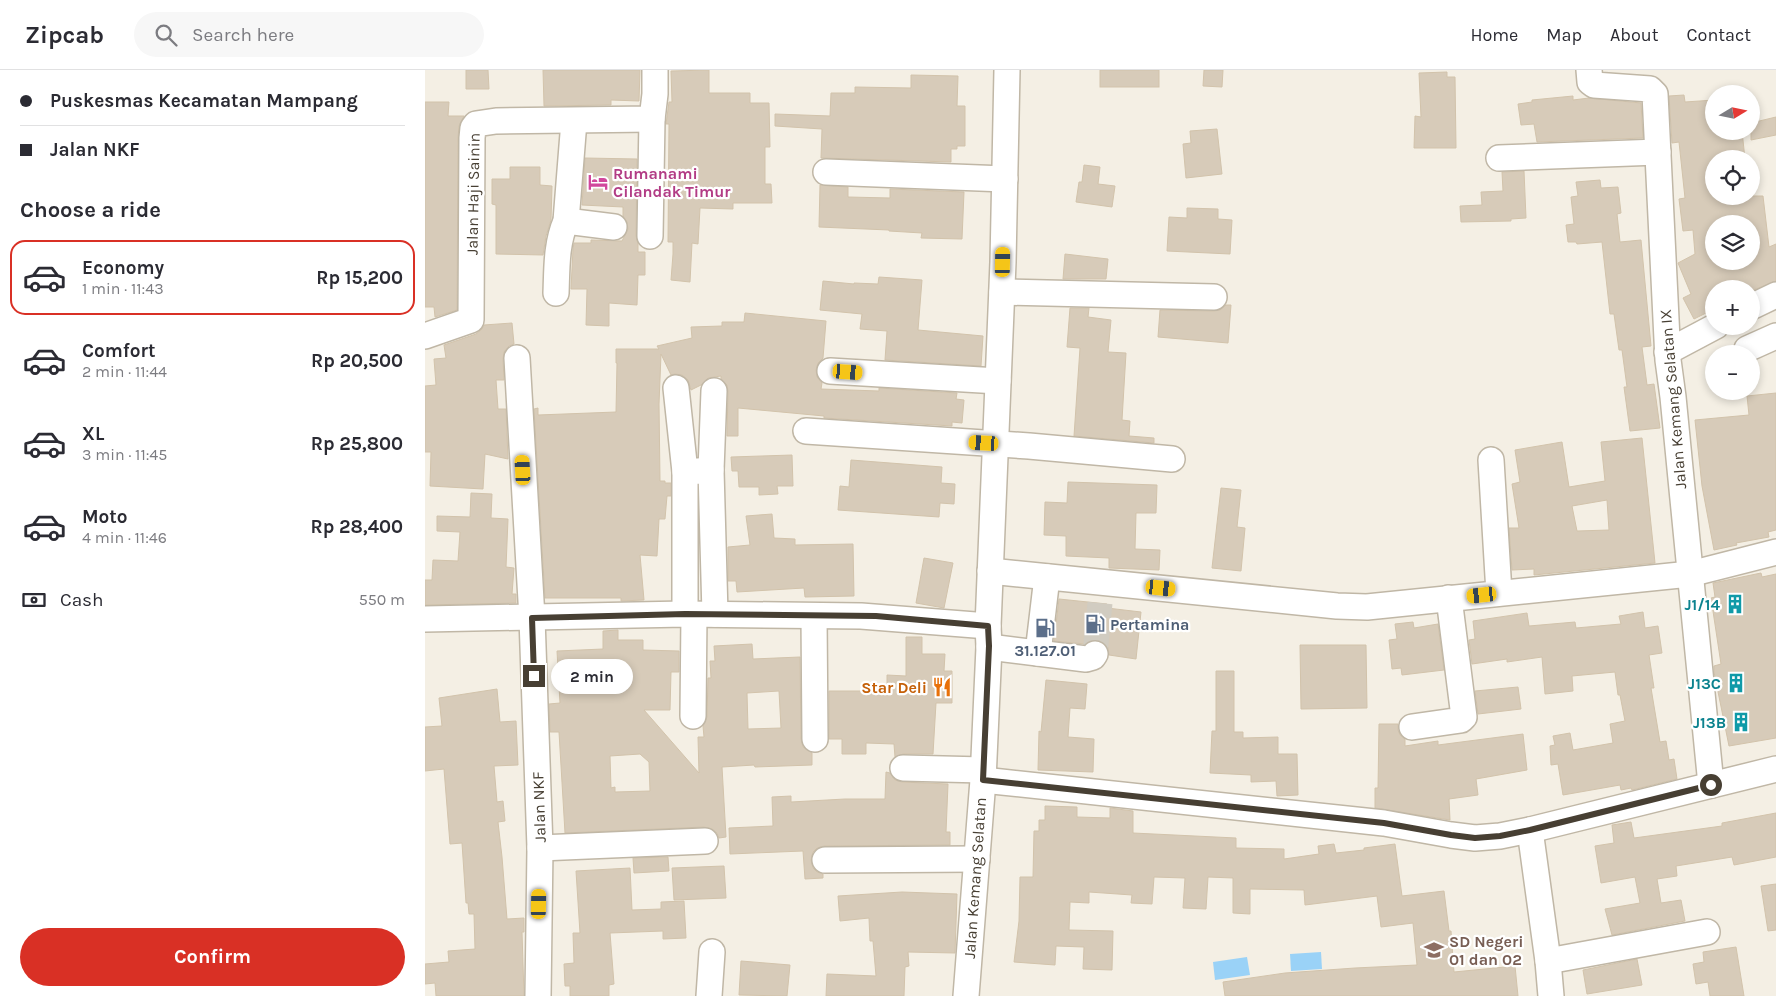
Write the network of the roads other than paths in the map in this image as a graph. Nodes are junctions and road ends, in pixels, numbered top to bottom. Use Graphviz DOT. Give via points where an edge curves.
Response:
graph roads {
  1 [pos="655,70"];
  2 [pos="1007,70"];
  3 [pos="1589,70"];
  4 [pos="652,119"];
  5 [pos="574,121"];
  6 [pos="1658,152"];
  7 [pos="1499,158"];
  8 [pos="826,172"];
  9 [pos="1005,179"];
  10 [pos="566,221"];
  11 [pos="614,228"];
  12 [pos="650,236"];
  13 [pos="1001,292"];
  14 [pos="556,294"];
  15 [pos="1776,295"];
  16 [pos="1214,296"];
  17 [pos="1760,303"];
  18 [pos="1705,332"];
  19 [pos="425,336"];
  20 [pos="1776,336"];
  21 [pos="1756,345"];
  22 [pos="1667,352"];
  23 [pos="517,358"];
  24 [pos="830,371"];
  25 [pos="998,381"];
  26 [pos="676,388"];
  27 [pos="715,391"];
  28 [pos="806,431"];
  29 [pos="995,444"];
  30 [pos="1172,459"];
  31 [pos="1491,460"];
  32 [pos="711,470"];
  33 [pos="685,472"];
  34 [pos="1776,552"];
  35 [pos="990,572"];
  36 [pos="1690,574"];
  37 [pos="1047,577"];
  38 [pos="1499,593"];
  39 [pos="1449,598"];
  40 [pos="698,614"];
  41 [pos="814,616"];
  42 [pos="532,618"];
  43 [pos="425,619"];
  44 [pos="988,636"];
  45 [pos="1039,653"];
  46 [pos="1095,654"];
  47 [pos="693,716"];
  48 [pos="1413,727"];
  49 [pos="815,739"];
  50 [pos="903,768"];
  51 [pos="1776,769"];
  52 [pos="983,775"];
  53 [pos="1711,785"];
  54 [pos="1530,830"];
  55 [pos="705,841"];
  56 [pos="540,848"];
  57 [pos="977,859"];
  58 [pos="825,860"];
  59 [pos="1707,932"];
  60 [pos="712,952"];
  61 [pos="1548,961"];
  62 [pos="538,996"];
  63 [pos="709,996"];
  64 [pos="966,996"];
  65 [pos="1551,996"];
  1 -- 4 [label="street"];
  2 -- 9 [label="street, Jalan Kemang Selatan"];
  3 -- 6 [label="street, Jalan Kemang Selatan IX" via="1590,82 1594,85 1653,90"];
  4 -- 5 [label="street, Jalan Haji Sainin"];
  4 -- 12 [label="street"];
  5 -- 10 [label="street"];
  5 -- 19 [label="street, Jalan Haji Sainin" via="491,121 481,122 473,128 471,320"];
  6 -- 7 [label="street"];
  6 -- 22 [label="street, Jalan Kemang Selatan IX"];
  8 -- 9 [label="street"];
  9 -- 13 [label="street, Jalan Kemang Selatan"];
  10 -- 11 [label="street"];
  10 -- 14 [label="street" via="558,247"];
  13 -- 16 [label="street"];
  13 -- 25 [label="street, Jalan Kemang Selatan"];
  15 -- 17 [label="street"];
  18 -- 22 [label="street"];
  20 -- 21 [label="street"];
  22 -- 36 [label="street, Jalan Kemang Selatan IX"];
  23 -- 42 [label="street, Jalan NKF"];
  24 -- 25 [label="street"];
  25 -- 29 [label="street, Jalan Kemang Selatan"];
  26 -- 33 [label="street"];
  27 -- 32 [label="street"];
  28 -- 29 [label="street"];
  29 -- 30 [label="street"];
  29 -- 35 [label="street, Jalan Kemang Selatan"];
  31 -- 38 [label="street"];
  32 -- 33 [label="street"];
  32 -- 40 [label="street"];
  33 -- 40 [label="street"];
  34 -- 36 [label="street"];
  35 -- 37 [label="street"];
  35 -- 44 [label="street, Jalan Kemang Selatan"];
  36 -- 38 [label="street"];
  36 -- 53 [label="street, Jalan Kemang Selatan IX"];
  37 -- 39 [label="street" via="1101,593 1337,606 1367,607"];
  37 -- 45 [label="street"];
  38 -- 39 [label="street"];
  39 -- 48 [label="street" via="1464,717"];
  40 -- 41 [label="street"];
  40 -- 42 [label="street"];
  40 -- 47 [label="street"];
  41 -- 44 [label="street" via="876,616"];
  41 -- 49 [label="street"];
  42 -- 43 [label="street"];
  42 -- 56 [label="street, Jalan NKF"];
  44 -- 45 [label="street"];
  44 -- 52 [label="street, Jalan Kemang Selatan"];
  45 -- 46 [label="street" via="1086,659"];
  50 -- 52 [label="street"];
  51 -- 53 [label="street"];
  52 -- 54 [label="street" via="1384,823 1475,838"];
  52 -- 57 [label="street, Jalan Kemang Selatan"];
  53 -- 54 [label="street"];
  54 -- 61 [label="street"];
  55 -- 56 [label="street"];
  56 -- 62 [label="street, Jalan NKF"];
  57 -- 58 [label="street"];
  57 -- 64 [label="street, Jalan Kemang Selatan"];
  59 -- 61 [label="street"];
  60 -- 63 [label="street"];
  61 -- 65 [label="street"];
}
